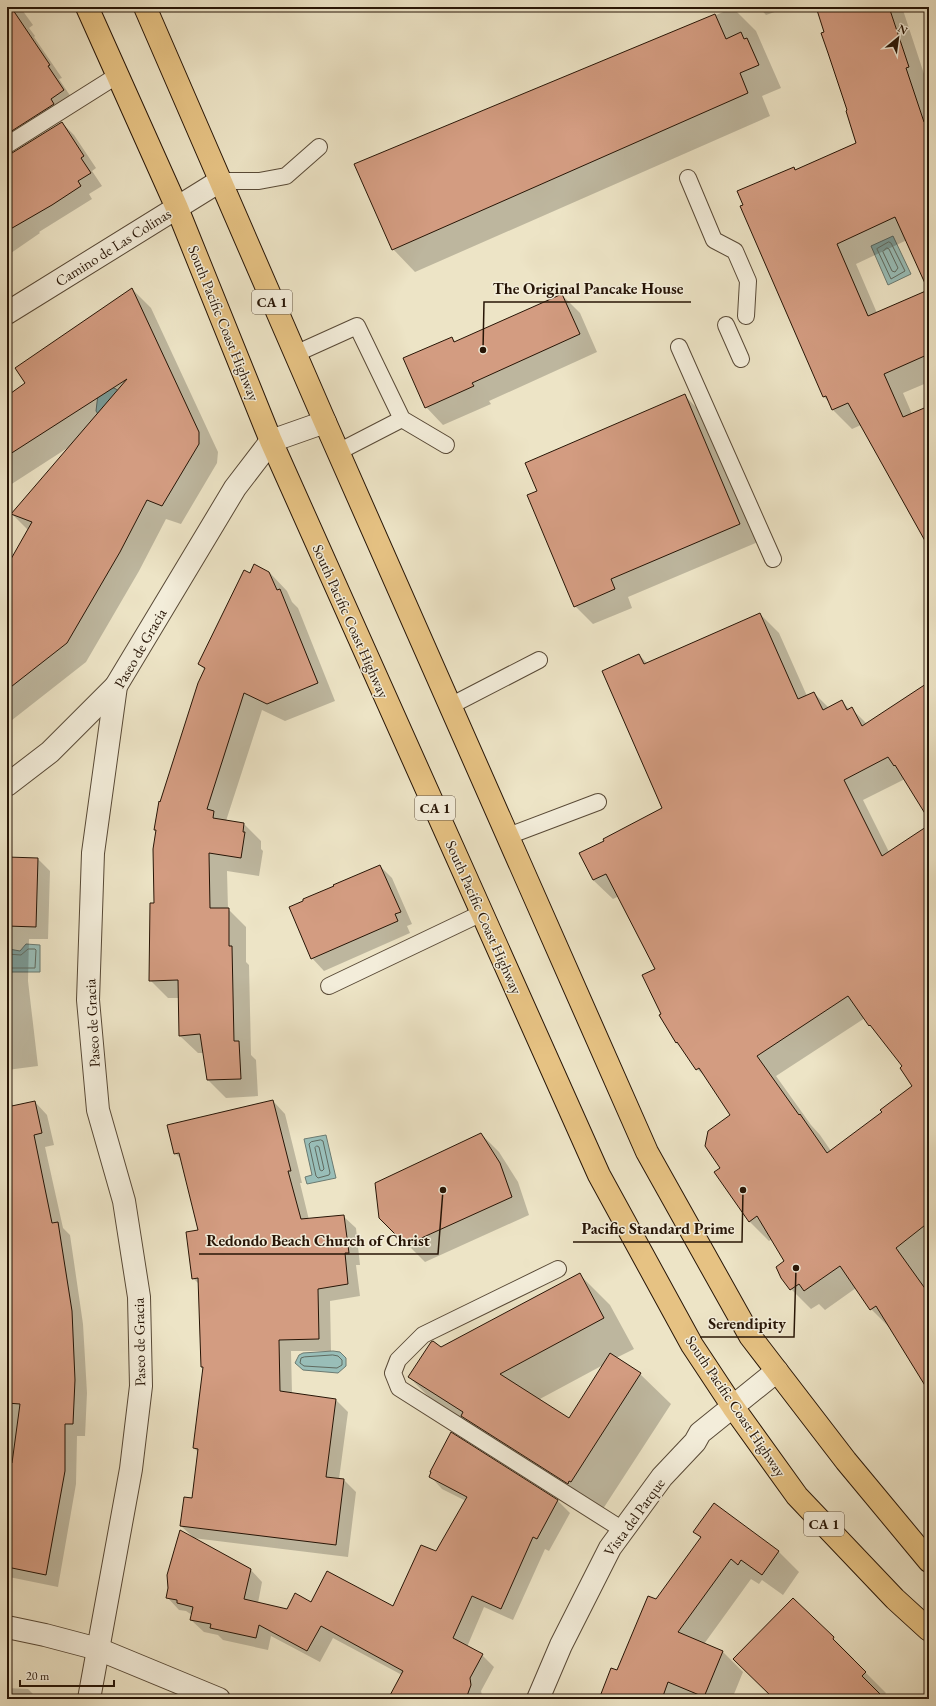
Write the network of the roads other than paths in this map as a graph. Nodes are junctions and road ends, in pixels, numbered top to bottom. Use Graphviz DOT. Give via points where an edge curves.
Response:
graph roads {
  1 [pos="87,7"];
  2 [pos="145,7"];
  3 [pos="118,75"];
  4 [pos="7,145"];
  5 [pos="319,147"];
  6 [pos="688,178"];
  7 [pos="220,181"];
  8 [pos="177,208"];
  9 [pos="7,313"];
  10 [pos="746,316"];
  11 [pos="726,325"];
  12 [pos="679,347"];
  13 [pos="295,354"];
  14 [pos="741,359"];
  15 [pos="402,419"];
  16 [pos="325,422"];
  17 [pos="271,441"];
  18 [pos="446,445"];
  19 [pos="338,452"];
  20 [pos="773,559"];
  21 [pos="539,660"];
  22 [pos="116,686"];
  23 [pos="450,706"];
  24 [pos="7,785"];
  25 [pos="598,802"];
  26 [pos="508,836"];
  27 [pos="482,913"];
  28 [pos="329,986"];
  29 [pos="558,1269"];
  30 [pos="777,1371"];
  31 [pos="733,1406"];
  32 [pos="623,1530"];
  33 [pos="929,1561"];
  34 [pos="7,1627"];
  35 [pos="929,1630"];
  36 [pos="98,1648"];
  37 [pos="89,1699"];
  38 [pos="219,1699"];
  39 [pos="538,1699"];
  1 -- 3 [label="highway, South Pacific Coast Highway / CA 1"];
  2 -- 7 [label="highway, CA 1"];
  3 -- 4 [label="lane"];
  3 -- 8 [label="highway, South Pacific Coast Highway / CA 1"];
  5 -- 7 [label="lane" via="286,176 259,181"];
  6 -- 10 [label="lane" via="714,240 735,251 748,281"];
  7 -- 8 [label="street, Camino de Las Colinas"];
  7 -- 13 [label="highway, CA 1"];
  8 -- 9 [label="street, Camino de Las Colinas"];
  8 -- 17 [label="highway, South Pacific Coast Highway / CA 1"];
  11 -- 14 [label="lane"];
  12 -- 20 [label="lane"];
  13 -- 15 [label="lane" via="357,326"];
  13 -- 16 [label="highway, CA 1"];
  15 -- 18 [label="lane"];
  15 -- 19 [label="lane"];
  16 -- 17 [label="street"];
  16 -- 19 [label="highway, CA 1"];
  17 -- 22 [label="street, Paseo de Gracia" via="235,488"];
  17 -- 27 [label="highway, South Pacific Coast Highway / CA 1"];
  19 -- 23 [label="highway, CA 1"];
  21 -- 23 [label="lane"];
  22 -- 24 [label="street" via="50,752"];
  22 -- 36 [label="street, Paseo de Gracia" via="93,852 88,1000 98,1110 124,1200 140,1297 141,1386 131,1469"];
  23 -- 26 [label="highway, CA 1"];
  25 -- 26 [label="lane"];
  26 -- 30 [label="highway, CA 1" via="647,1152 737,1316"];
  27 -- 28 [label="lane"];
  27 -- 31 [label="highway, South Pacific Coast Highway / CA 1" via="599,1175 692,1345"];
  29 -- 32 [label="lane" via="423,1335 398,1360 393,1373 399,1388"];
  30 -- 31 [label="street, Vista del Parque"];
  30 -- 33 [label="highway, CA 1" via="846,1461"];
  31 -- 32 [label="street, Vista del Parque" via="700,1433 695,1442 662,1477"];
  31 -- 35 [label="highway, South Pacific Coast Highway / CA 1" via="797,1496 895,1599"];
  32 -- 39 [label="street, Vista del Parque" via="610,1548 568,1631"];
  34 -- 36 [label="street"];
  36 -- 37 [label="street, Paseo de Gracia"];
  36 -- 38 [label="street"];
}
